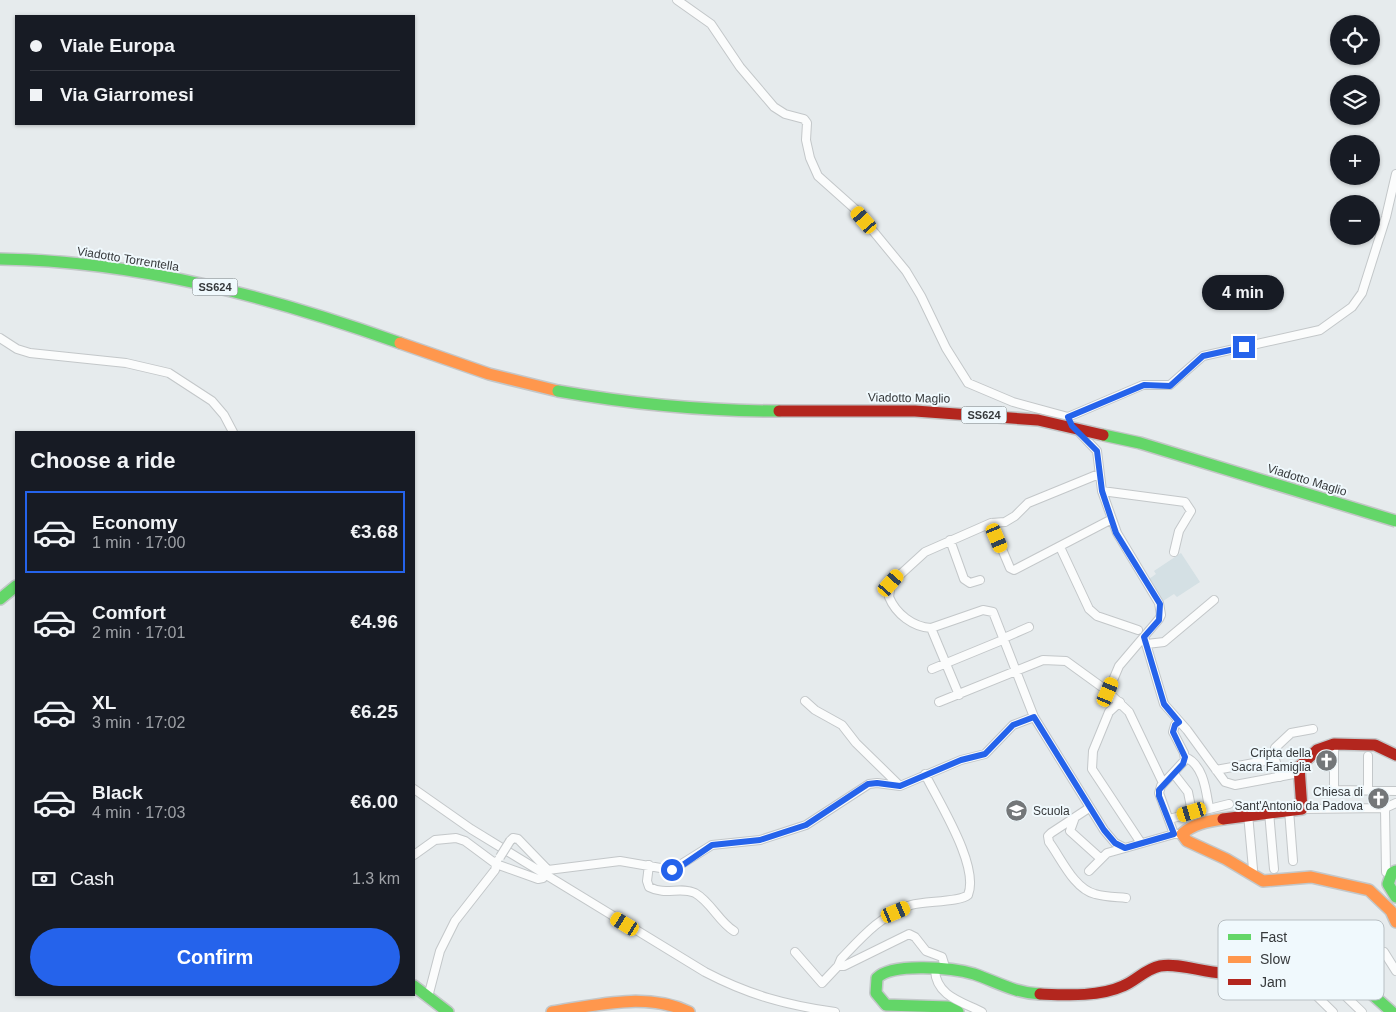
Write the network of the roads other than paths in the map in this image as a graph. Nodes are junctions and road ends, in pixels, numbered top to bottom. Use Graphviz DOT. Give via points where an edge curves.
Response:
graph roads {
  1 [pos="677,0"];
  2 [pos="1396,174"];
  3 [pos="0,259"];
  4 [pos="0,338"];
  5 [pos="558,391"];
  6 [pos="1068,417"];
  7 [pos="232,431"];
  8 [pos="1099,474"];
  9 [pos="1102,491"];
  10 [pos="1112,519"];
  11 [pos="1396,520"];
  12 [pos="990,523"];
  13 [pos="950,540"];
  14 [pos="1060,547"];
  15 [pos="1174,552"];
  16 [pos="980,580"];
  17 [pos="15,587"];
  18 [pos="0,599"];
  19 [pos="1214,600"];
  20 [pos="931,628"];
  21 [pos="1029,628"];
  22 [pos="1143,636"];
  23 [pos="1005,638"];
  24 [pos="946,663"];
  25 [pos="932,669"];
  26 [pos="1018,671"];
  27 [pos="1108,692"];
  28 [pos="959,695"];
  29 [pos="805,701"];
  30 [pos="939,702"];
  31 [pos="1120,702"];
  32 [pos="1034,717"];
  33 [pos="1179,722"];
  34 [pos="1313,729"];
  35 [pos="1334,744"];
  36 [pos="1396,755"];
  37 [pos="1368,756"];
  38 [pos="1185,757"];
  39 [pos="1275,758"];
  40 [pos="1216,770"];
  41 [pos="1299,773"];
  42 [pos="925,774"];
  43 [pos="1174,774"];
  44 [pos="1280,777"];
  45 [pos="1163,783"];
  46 [pos="900,786"];
  47 [pos="415,790"];
  48 [pos="1368,790"];
  49 [pos="1396,791"];
  50 [pos="1396,803"];
  51 [pos="1229,804"];
  52 [pos="1089,808"];
  53 [pos="1209,808"];
  54 [pos="1384,808"];
  55 [pos="1302,809"];
  56 [pos="1288,810"];
  57 [pos="1192,812"];
  58 [pos="1269,812"];
  59 [pos="1248,814"];
  60 [pos="1074,818"];
  61 [pos="1169,819"];
  62 [pos="1178,834"];
  63 [pos="1141,843"];
  64 [pos="1125,848"];
  65 [pos="415,854"];
  66 [pos="1100,858"];
  67 [pos="498,861"];
  68 [pos="1293,861"];
  69 [pos="649,865"];
  70 [pos="1253,869"];
  71 [pos="1274,869"];
  72 [pos="1089,871"];
  73 [pos="547,872"];
  74 [pos="1392,875"];
  75 [pos="1396,897"];
  76 [pos="1126,898"];
  77 [pos="1396,922"];
  78 [pos="734,931"];
  79 [pos="795,952"];
  80 [pos="1384,952"];
  81 [pos="838,966"];
  82 [pos="940,970"];
  83 [pos="1396,971"];
  84 [pos="1218,973"];
  85 [pos="415,987"];
  86 [pos="428,997"];
  87 [pos="1321,1000"];
  88 [pos="1350,1000"];
  89 [pos="1379,1000"];
  90 [pos="448,1012"];
  91 [pos="552,1012"];
  92 [pos="689,1012"];
  93 [pos="835,1012"];
  94 [pos="958,1012"];
  95 [pos="982,1012"];
  96 [pos="1333,1012"];
  97 [pos="1362,1012"];
  98 [pos="1392,1012"];
  1 -- 6 [label="street" via="712,24 740,67 774,107 804,119 810,158 818,176 854,209 906,271 968,383 1013,402"];
  2 -- 6 [label="street" via="1362,293 1352,307 1320,330 1203,356 1170,386 1144,385"];
  3 -- 5 [label="main road, Viadotto Torrentella / SS624" via="28,259 130,271 243,293 334,320 487,375"];
  4 -- 7 [label="street" via="16,349 30,353 126,363 169,373 212,402"];
  5 -- 11 [label="main road, Viadotto Maglio / SS624, bridge" via="674,408 915,411 1038,420 1140,443"];
  6 -- 8 [label="street" via="1072,426 1097,451"];
  8 -- 9 [label="street"];
  8 -- 12 [label="street" via="1028,503 1005,522"];
  9 -- 10 [label="street"];
  9 -- 15 [label="street" via="1186,502 1192,511 1178,531"];
  10 -- 14 [label="street"];
  10 -- 22 [label="street" via="1116,533 1159,603 1159,620"];
  12 -- 13 [label="street"];
  12 -- 14 [label="street" via="1011,570"];
  13 -- 16 [label="street" via="964,579 970,583"];
  13 -- 20 [label="street" via="917,558 889,588 889,597 898,611 914,624"];
  14 -- 22 [label="street" via="1089,609 1097,616"];
  17 -- 18 [label="main road"];
  19 -- 22 [label="street" via="1164,642"];
  20 -- 23 [label="street" via="989,610 995,614"];
  20 -- 24 [label="street"];
  21 -- 23 [label="street"];
  22 -- 27 [label="street" via="1119,666"];
  22 -- 33 [label="street" via="1164,704"];
  23 -- 24 [label="street"];
  23 -- 26 [label="street"];
  24 -- 25 [label="street"];
  24 -- 28 [label="street"];
  26 -- 27 [label="street" via="1043,660 1066,662"];
  26 -- 28 [label="street"];
  26 -- 32 [label="street"];
  27 -- 31 [label="street"];
  28 -- 30 [label="street"];
  29 -- 46 [label="street" via="842,725"];
  31 -- 45 [label="street" via="1129,712"];
  31 -- 63 [label="street" via="1109,712 1093,751 1092,769"];
  32 -- 42 [label="street" via="1013,725 985,754"];
  32 -- 52 [label="street"];
  33 -- 38 [label="street" via="1173,732"];
  33 -- 40 [label="street"];
  34 -- 39 [label="street" via="1291,734 1275,748"];
  35 -- 36 [label="main road" via="1375,745"];
  35 -- 41 [label="main road" via="1317,750 1303,761"];
  35 -- 48 [label="street" via="1334,790"];
  37 -- 48 [label="street"];
  38 -- 43 [label="street"];
  38 -- 53 [label="street" via="1191,759 1202,776"];
  39 -- 40 [label="street"];
  39 -- 44 [label="street"];
  40 -- 44 [label="street" via="1231,785"];
  41 -- 44 [label="street"];
  41 -- 55 [label="main road"];
  42 -- 46 [label="street"];
  42 -- 81 [label="street" via="960,844 969,870 970,893 964,898 912,905 882,919 841,959"];
  43 -- 45 [label="street"];
  43 -- 57 [label="street" via="1188,792"];
  45 -- 61 [label="street" via="1159,796"];
  46 -- 69 [label="street" via="868,784 806,825 760,840 712,845 677,869 665,870"];
  47 -- 73 [label="street" via="471,829"];
  48 -- 49 [label="street"];
  50 -- 54 [label="street"];
  51 -- 53 [label="street"];
  52 -- 60 [label="street"];
  52 -- 64 [label="street" via="1115,843"];
  53 -- 57 [label="street"];
  54 -- 55 [label="street"];
  54 -- 74 [label="street" via="1386,872"];
  55 -- 56 [label="main road"];
  56 -- 58 [label="main road"];
  56 -- 68 [label="street"];
  57 -- 61 [label="street"];
  58 -- 59 [label="main road"];
  58 -- 71 [label="street"];
  59 -- 62 [label="main road" via="1188,828"];
  59 -- 70 [label="street"];
  60 -- 66 [label="street" via="1070,831"];
  60 -- 76 [label="street" via="1049,834 1049,842 1086,890"];
  61 -- 62 [label="street"];
  62 -- 63 [label="street"];
  62 -- 77 [label="main road" via="1263,881 1311,877 1369,890 1391,911"];
  63 -- 64 [label="street"];
  64 -- 66 [label="street"];
  65 -- 67 [label="street" via="435,840 456,838"];
  66 -- 72 [label="street"];
  67 -- 73 [label="street" via="538,878"];
  67 -- 73 [label="street, bridge" via="512,838 518,839"];
  67 -- 86 [label="street" via="495,870 455,921 440,951"];
  69 -- 73 [label="street" via="620,861"];
  69 -- 78 [label="street" via="647,881 650,887 669,892 693,892"];
  73 -- 93 [label="street" via="705,972 748,993 794,1006"];
  74 -- 75 [label="main road"];
  79 -- 81 [label="street" via="822,983"];
  80 -- 83 [label="street"];
  81 -- 82 [label="street" via="910,934 926,951 942,957"];
  82 -- 84 [label="main road" via="972,974 1019,992 1043,994 1110,991 1153,967 1164,965"];
  82 -- 94 [label="main road" via="887,970 877,978 875,993 886,1005 948,1007"];
  82 -- 95 [label="street" via="935,980 942,991"];
  85 -- 86 [label="main road"];
  86 -- 90 [label="main road"];
  87 -- 96 [label="street"];
  88 -- 97 [label="street"];
  89 -- 98 [label="main road"];
  91 -- 92 [label="main road" via="652,1001 674,1004"];
}
